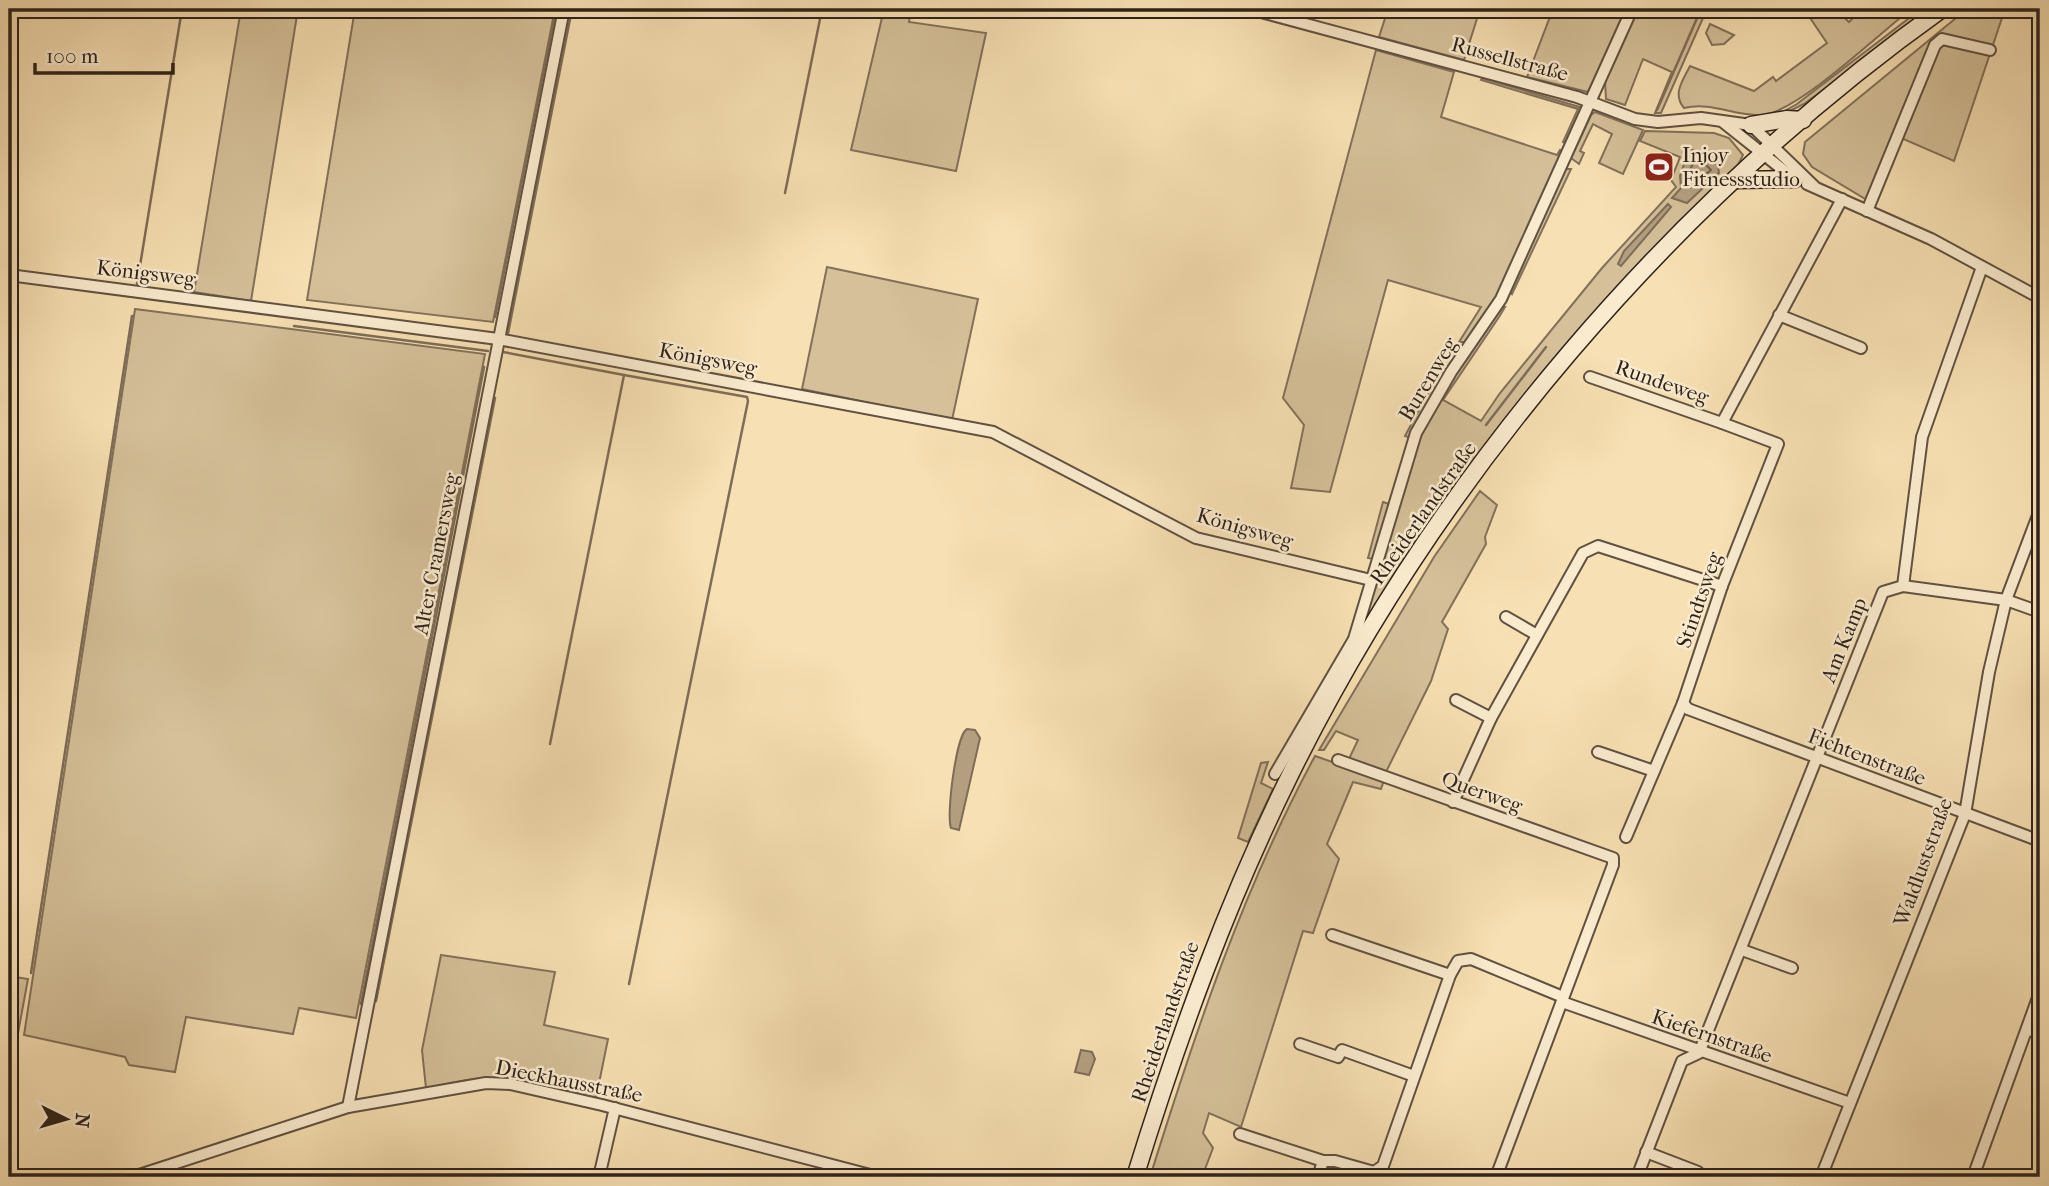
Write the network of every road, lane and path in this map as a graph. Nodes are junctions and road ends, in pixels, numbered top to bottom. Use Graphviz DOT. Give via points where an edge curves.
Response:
graph roads {
  1 [pos="564,9"];
  2 [pos="1632,9"];
  3 [pos="1942,9"];
  4 [pos="1255,10"];
  5 [pos="1990,50"];
  6 [pos="1590,102"];
  7 [pos="1803,120"];
  8 [pos="1721,121"];
  9 [pos="1751,125"];
  10 [pos="1768,151"];
  11 [pos="1795,179"];
  12 [pos="1736,180"];
  13 [pos="1814,186"];
  14 [pos="1842,199"];
  15 [pos="1867,211"];
  16 [pos="1982,267"];
  17 [pos="9,275"];
  18 [pos="2040,298"];
  19 [pos="1779,315"];
  20 [pos="498,339"];
  21 [pos="1861,348"];
  22 [pos="1590,377"];
  23 [pos="1722,423"];
  24 [pos="1776,442"];
  25 [pos="2040,510"];
  26 [pos="1371,580"];
  27 [pos="1722,586"];
  28 [pos="1903,586"];
  29 [pos="2006,600"];
  30 [pos="2040,612"];
  31 [pos="1506,617"];
  32 [pos="1536,635"];
  33 [pos="1456,700"];
  34 [pos="1683,704"];
  35 [pos="1491,718"];
  36 [pos="1598,752"];
  37 [pos="1817,759"];
  38 [pos="1338,760"];
  39 [pos="1654,771"];
  40 [pos="1275,774"];
  41 [pos="1453,802"];
  42 [pos="1965,814"];
  43 [pos="1626,837"];
  44 [pos="2040,841"];
  45 [pos="1332,934"];
  46 [pos="1742,950"];
  47 [pos="1792,968"];
  48 [pos="1450,975"];
  49 [pos="2040,992"];
  50 [pos="1563,1000"];
  51 [pos="2027,1029"];
  52 [pos="2040,1034"];
  53 [pos="1300,1044"];
  54 [pos="1699,1053"];
  55 [pos="1414,1076"];
  56 [pos="1850,1104"];
  57 [pos="348,1107"];
  58 [pos="615,1108"];
  59 [pos="1240,1135"];
  60 [pos="1646,1153"];
  61 [pos="1323,1161"];
  62 [pos="1698,1172"];
  63 [pos="133,1177"];
  64 [pos="599,1177"];
  65 [pos="877,1177"];
  66 [pos="1135,1177"];
  67 [pos="1318,1177"];
  68 [pos="1496,1177"];
  69 [pos="1637,1177"];
  70 [pos="1821,1177"];
  71 [pos="1973,1177"];
  1 -- 20 [label="street, Alter Cramersweg"];
  2 -- 6 [label="street, Burenweg"];
  3 -- 7 [label="main road, Rheiderlandstraße"];
  4 -- 6 [label="street, Russellstraße"];
  5 -- 15 [label="street" via="1942,39 1935,46"];
  6 -- 8 [label="street, Russellstraße" via="1647,121"];
  6 -- 26 [label="street, Burenweg" via="1501,299 1416,433"];
  7 -- 9 [label="main road"];
  7 -- 10 [label="main road, Rheiderlandstraße"];
  8 -- 9 [label="street, Russellstraße"];
  8 -- 10 [label="street"];
  9 -- 10 [label="street"];
  10 -- 11 [label="street"];
  10 -- 12 [label="main road, Rheiderlandstraße"];
  10 -- 13 [label="street"];
  11 -- 12 [label="main road"];
  11 -- 13 [label="street"];
  12 -- 66 [label="main road, Rheiderlandstraße" via="1634,281 1560,365 1457,496 1382,609 1300,756 1245,871 1174,1054"];
  13 -- 14 [label="street"];
  14 -- 15 [label="street"];
  14 -- 19 [label="street, Rundeweg"];
  15 -- 16 [label="street"];
  16 -- 18 [label="street"];
  16 -- 28 [label="street" via="1922,437"];
  17 -- 20 [label="street, Königsweg"];
  19 -- 21 [label="street"];
  19 -- 23 [label="street, Rundeweg"];
  20 -- 26 [label="street, Königsweg" via="993,432 1196,538"];
  20 -- 57 [label="street, Alter Cramersweg"];
  22 -- 23 [label="street, Rundeweg"];
  23 -- 24 [label="street, Rundeweg"];
  24 -- 27 [label="street, Stindtsweg"];
  25 -- 29 [label="street, Waldluststraße"];
  26 -- 40 [label="street, Burenweg" via="1354,639"];
  27 -- 32 [label="street" via="1598,546 1583,553"];
  27 -- 34 [label="street, Stindtsweg"];
  28 -- 29 [label="street"];
  28 -- 37 [label="street, Am Kamp" via="1883,592"];
  29 -- 30 [label="street"];
  29 -- 42 [label="street, Waldluststraße"];
  31 -- 32 [label="street"];
  32 -- 35 [label="street"];
  33 -- 35 [label="street"];
  34 -- 37 [label="street, Fichtenstraße"];
  34 -- 39 [label="street, Stindtsweg"];
  35 -- 41 [label="street"];
  36 -- 39 [label="street"];
  37 -- 42 [label="street, Fichtenstraße"];
  37 -- 46 [label="street, Am Kamp"];
  38 -- 41 [label="street, Querweg"];
  39 -- 43 [label="street, Stindtsweg"];
  41 -- 50 [label="street, Querweg" via="1613,858"];
  42 -- 44 [label="street, Fichtenstraße"];
  42 -- 56 [label="street, Waldluststraße"];
  45 -- 48 [label="street"];
  46 -- 47 [label="street"];
  46 -- 54 [label="street, Am Kamp"];
  48 -- 50 [label="street, Kiefernstraße" via="1458,961 1471,959"];
  48 -- 55 [label="street"];
  49 -- 51 [label="street"];
  50 -- 54 [label="street, Kiefernstraße"];
  50 -- 68 [label="street"];
  51 -- 52 [label="street"];
  51 -- 71 [label="street"];
  53 -- 55 [label="street" via="1338,1057 1342,1050"];
  54 -- 56 [label="street, Kiefernstraße"];
  54 -- 60 [label="street, Am Kamp" via="1682,1061"];
  55 -- 61 [label="street" via="1383,1166 1374,1172"];
  56 -- 70 [label="street, Waldluststraße"];
  57 -- 58 [label="street, Dieckhausstraße" via="486,1083 510,1084"];
  57 -- 63 [label="street, Dieckhausstraße"];
  58 -- 64 [label="street"];
  58 -- 65 [label="street, Dieckhausstraße"];
  59 -- 61 [label="street"];
  60 -- 62 [label="street"];
  60 -- 69 [label="street, Am Kamp"];
  61 -- 67 [label="street"];
}
